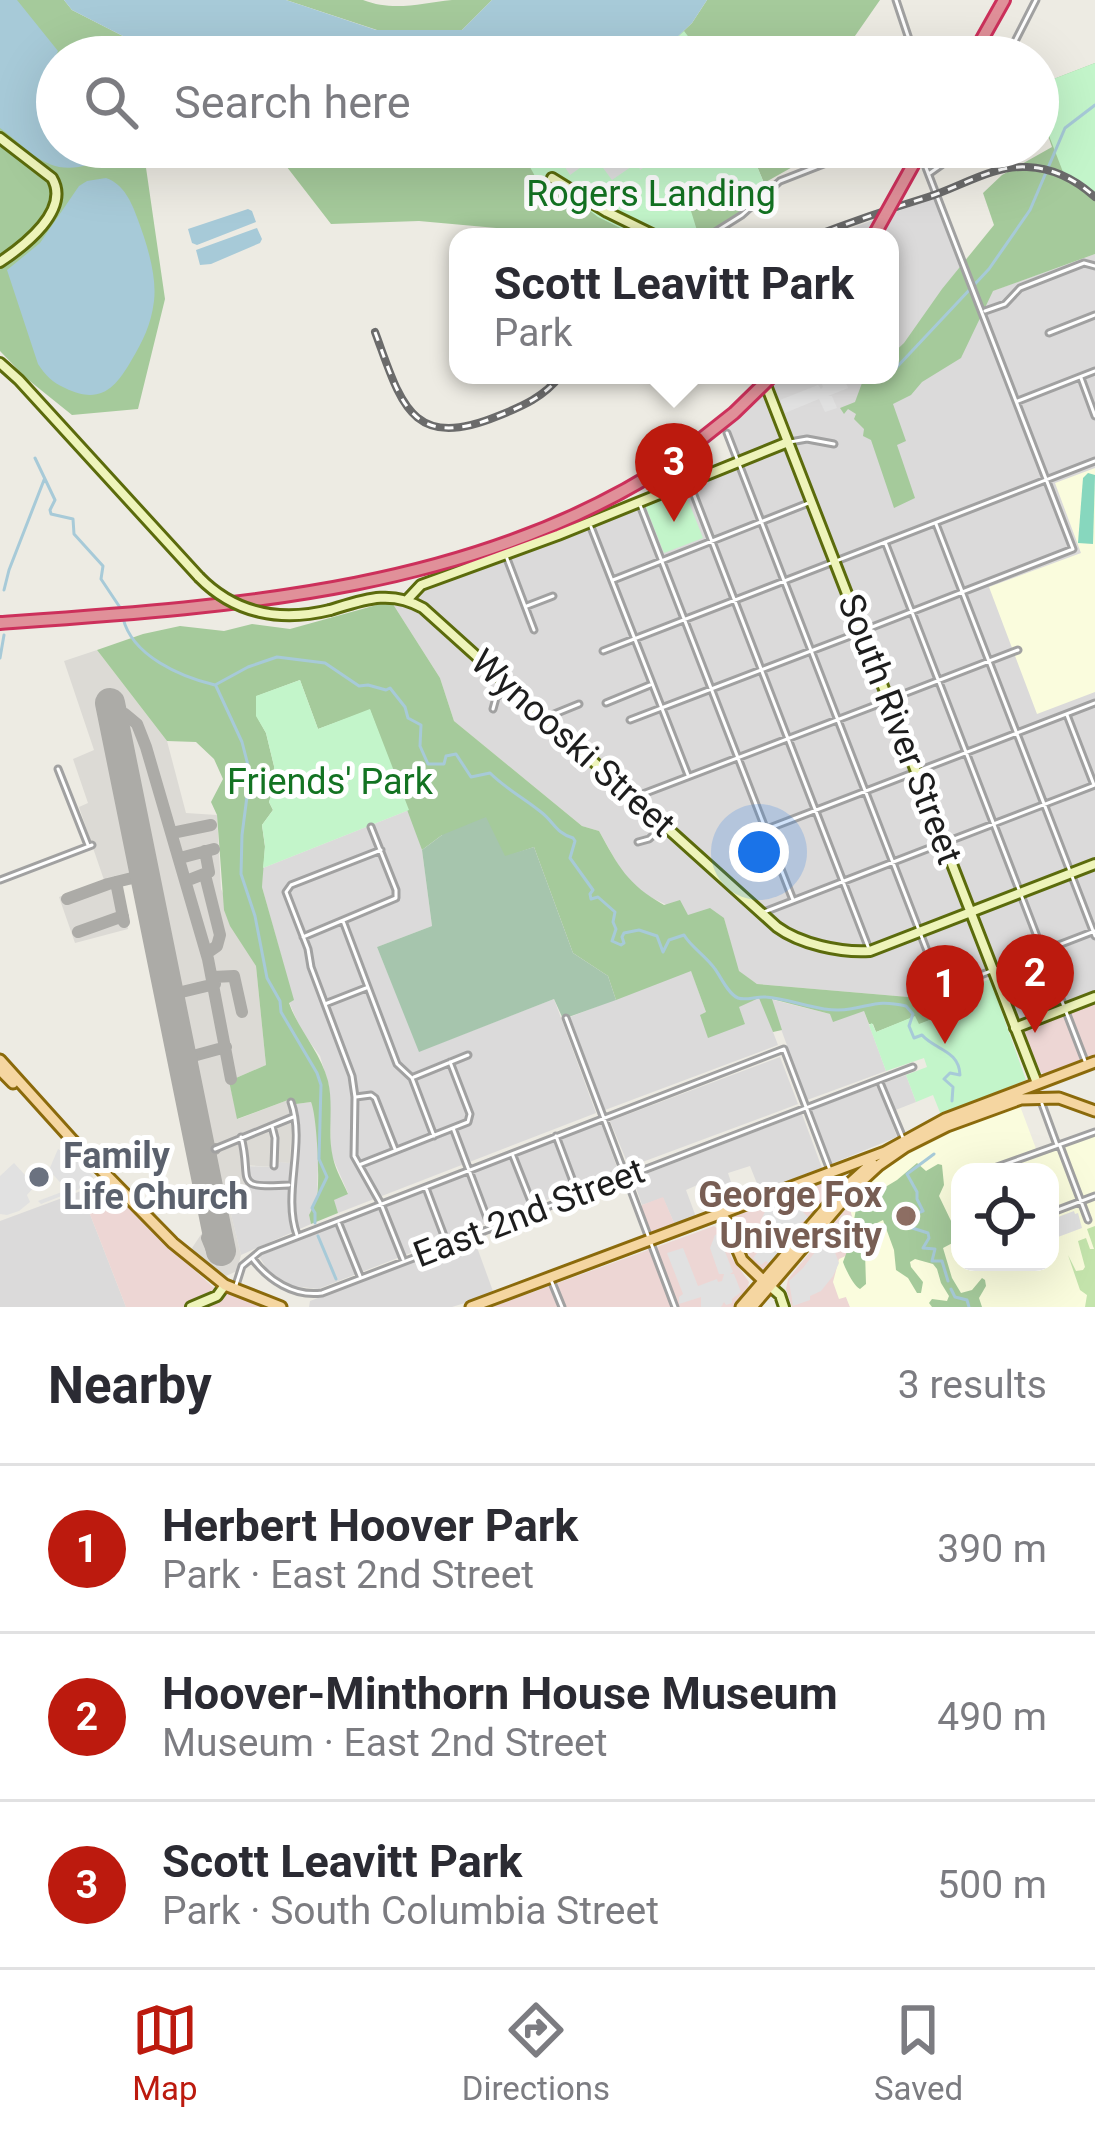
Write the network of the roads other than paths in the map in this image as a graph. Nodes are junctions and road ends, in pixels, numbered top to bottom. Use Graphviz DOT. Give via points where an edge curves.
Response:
graph roads {
  1 [pos="896,0"];
  2 [pos="1004,0"];
  3 [pos="1036,0"];
  4 [pos="908,36"];
  5 [pos="984,36"];
  6 [pos="1018,36"];
  7 [pos="0,138"];
  8 [pos="36,164"];
  9 [pos="41,168"];
  10 [pos="813,168"];
  11 [pos="911,168"];
  12 [pos="927,168"];
  13 [pos="937,168"];
  14 [pos="929,174"];
  15 [pos="552,178"];
  16 [pos="640,228"];
  17 [pos="721,228"];
  18 [pos="878,228"];
  19 [pos="0,262"];
  20 [pos="1093,264"];
  21 [pos="981,312"];
  22 [pos="1095,316"];
  23 [pos="1049,333"];
  24 [pos="0,363"];
  25 [pos="1095,371"];
  26 [pos="1080,377"];
  27 [pos="761,384"];
  28 [pos="768,384"];
  29 [pos="1017,401"];
  30 [pos="1095,416"];
  31 [pos="727,433"];
  32 [pos="788,442"];
  33 [pos="835,444"];
  34 [pos="1095,461"];
  35 [pos="739,462"];
  36 [pos="1046,480"];
  37 [pos="688,482"];
  38 [pos="638,502"];
  39 [pos="812,502"];
  40 [pos="588,522"];
  41 [pos="762,522"];
  42 [pos="936,523"];
  43 [pos="712,541"];
  44 [pos="885,542"];
  45 [pos="505,554"];
  46 [pos="661,561"];
  47 [pos="835,561"];
  48 [pos="785,580"];
  49 [pos="611,581"];
  50 [pos="962,593"];
  51 [pos="554,596"];
  52 [pos="407,600"];
  53 [pos="735,600"];
  54 [pos="525,607"];
  55 [pos="912,612"];
  56 [pos="684,620"];
  57 [pos="0,623"];
  58 [pos="533,630"];
  59 [pos="862,631"];
  60 [pos="634,639"];
  61 [pos="812,650"];
  62 [pos="1018,650"];
  63 [pos="603,651"];
  64 [pos="989,662"];
  65 [pos="761,670"];
  66 [pos="939,681"];
  67 [pos="508,685"];
  68 [pos="652,685"];
  69 [pos="711,689"];
  70 [pos="888,700"];
  71 [pos="606,703"];
  72 [pos="1095,703"];
  73 [pos="579,704"];
  74 [pos="661,708"];
  75 [pos="493,710"];
  76 [pos="1067,713"];
  77 [pos="545,718"];
  78 [pos="838,719"];
  79 [pos="630,720"];
  80 [pos="1016,733"];
  81 [pos="788,739"];
  82 [pos="966,752"];
  83 [pos="738,758"];
  84 [pos="58,769"];
  85 [pos="916,772"];
  86 [pos="688,777"];
  87 [pos="1095,785"];
  88 [pos="866,791"];
  89 [pos="634,798"];
  90 [pos="1044,804"];
  91 [pos="816,810"];
  92 [pos="994,824"];
  93 [pos="664,825"];
  94 [pos="371,827"];
  95 [pos="766,830"];
  96 [pos="638,842"];
  97 [pos="944,843"];
  98 [pos="380,850"];
  99 [pos="894,862"];
  100 [pos="1095,864"];
  101 [pos="1071,873"];
  102 [pos="0,880"];
  103 [pos="844,881"];
  104 [pos="1020,893"];
  105 [pos="793,901"];
  106 [pos="970,912"];
  107 [pos="762,913"];
  108 [pos="343,921"];
  109 [pos="921,931"];
  110 [pos="1094,933"];
  111 [pos="303,937"];
  112 [pos="870,951"];
  113 [pos="1042,951"];
  114 [pos="993,970"];
  115 [pos="368,987"];
  116 [pos="1095,997"];
  117 [pos="325,1004"];
  118 [pos="1065,1009"];
  119 [pos="566,1018"];
  120 [pos="1015,1028"];
  121 [pos="468,1055"];
  122 [pos="0,1060"];
  123 [pos="450,1062"];
  124 [pos="1091,1064"];
  125 [pos="913,1067"];
  126 [pos="0,1070"];
  127 [pos="1074,1070"];
  128 [pos="412,1078"];
  129 [pos="1036,1083"];
  130 [pos="880,1084"];
  131 [pos="1044,1096"];
  132 [pos="355,1097"];
  133 [pos="1070,1101"];
  134 [pos="291,1102"];
  135 [pos="1011,1102"];
  136 [pos="806,1107"];
  137 [pos="1095,1111"];
  138 [pos="295,1117"];
  139 [pos="603,1117"];
  140 [pos="271,1124"];
  141 [pos="453,1128"];
  142 [pos="1095,1132"];
  143 [pos="434,1136"];
  144 [pos="556,1136"];
  145 [pos="241,1138"];
  146 [pos="904,1140"];
  147 [pos="73,1141"];
  148 [pos="1058,1145"];
  149 [pos="214,1148"];
  150 [pos="396,1150"];
  151 [pos="512,1153"];
  152 [pos="885,1156"];
  153 [pos="1008,1163"];
  154 [pos="358,1165"];
  155 [pos="274,1166"];
  156 [pos="468,1170"];
  157 [pos="830,1172"];
  158 [pos="625,1176"];
  159 [pos="293,1184"];
  160 [pos="425,1186"];
  161 [pos="578,1194"];
  162 [pos="1095,1196"];
  163 [pos="1081,1202"];
  164 [pos="381,1204"];
  165 [pos="535,1210"];
  166 [pos="1059,1210"];
  167 [pos="722,1213"];
  168 [pos="1088,1220"];
  169 [pos="338,1221"];
  170 [pos="491,1227"];
  171 [pos="298,1236"];
  172 [pos="650,1241"];
  173 [pos="447,1244"];
  174 [pos="251,1257"];
  175 [pos="404,1261"];
  176 [pos="360,1278"];
  177 [pos="551,1279"];
  178 [pos="768,1285"];
  179 [pos="231,1286"];
  180 [pos="191,1307"];
  181 [pos="281,1307"];
  182 [pos="471,1307"];
  183 [pos="562,1307"];
  184 [pos="675,1307"];
  185 [pos="741,1307"];
  186 [pos="752,1307"];
  187 [pos="784,1307"];
  1 -- 4 [label="street"];
  2 -- 5 [label="highway"];
  3 -- 6 [label="street"];
  7 -- 8 [label="street"];
  9 -- 19 [label="street" via="57,184 51,212"];
  10 -- 17 [label="street" via="780,181"];
  11 -- 18 [label="highway, bridge"];
  12 -- 14 [label="street"];
  13 -- 14 [label="street"];
  14 -- 21 [label="street"];
  15 -- 16 [label="street"];
  20 -- 21 [label="street" via="1020,288"];
  21 -- 29 [label="street"];
  22 -- 23 [label="street"];
  24 -- 52 [label="street, bridge" via="227,601 294,617 378,596"];
  25 -- 26 [label="street"];
  26 -- 29 [label="street"];
  26 -- 30 [label="street"];
  27 -- 57 [label="highway, bridge" via="676,459 589,509 488,548 354,584"];
  28 -- 32 [label="street, South River Street"];
  29 -- 36 [label="street"];
  31 -- 35 [label="street"];
  32 -- 33 [label="street"];
  32 -- 35 [label="street"];
  32 -- 39 [label="street, South River Street"];
  34 -- 36 [label="street"];
  35 -- 37 [label="street"];
  35 -- 41 [label="street"];
  36 -- 42 [label="street"];
  36 -- 50 [label="street" via="1073,549"];
  37 -- 38 [label="street"];
  37 -- 43 [label="street"];
  38 -- 40 [label="street"];
  38 -- 46 [label="street"];
  39 -- 41 [label="street"];
  39 -- 47 [label="street, South River Street"];
  40 -- 45 [label="street"];
  40 -- 49 [label="street"];
  41 -- 43 [label="street"];
  41 -- 48 [label="street"];
  42 -- 44 [label="street"];
  42 -- 50 [label="street"];
  43 -- 46 [label="street"];
  43 -- 53 [label="street"];
  44 -- 47 [label="street"];
  44 -- 55 [label="street"];
  45 -- 52 [label="street" via="421,585"];
  45 -- 54 [label="street"];
  46 -- 49 [label="street"];
  46 -- 56 [label="street"];
  47 -- 48 [label="street"];
  47 -- 59 [label="street, South River Street"];
  48 -- 53 [label="street"];
  48 -- 61 [label="street"];
  49 -- 60 [label="street"];
  50 -- 55 [label="street"];
  50 -- 64 [label="street"];
  51 -- 54 [label="street"];
  52 -- 67 [label="street, Wynooski Street"];
  53 -- 56 [label="street"];
  53 -- 65 [label="street"];
  54 -- 58 [label="street"];
  55 -- 59 [label="street"];
  55 -- 66 [label="street"];
  56 -- 60 [label="street"];
  56 -- 69 [label="street"];
  59 -- 61 [label="street"];
  59 -- 70 [label="street, South River Street"];
  60 -- 63 [label="street"];
  60 -- 68 [label="street"];
  61 -- 65 [label="street"];
  61 -- 78 [label="street"];
  62 -- 64 [label="street"];
  64 -- 66 [label="street"];
  64 -- 80 [label="street"];
  65 -- 69 [label="street"];
  65 -- 81 [label="street"];
  66 -- 70 [label="street"];
  66 -- 82 [label="street"];
  67 -- 75 [label="street"];
  67 -- 77 [label="street, Wynooski Street"];
  68 -- 71 [label="street"];
  68 -- 74 [label="street"];
  69 -- 74 [label="street"];
  69 -- 83 [label="street"];
  70 -- 78 [label="street"];
  70 -- 85 [label="street, South River Street"];
  72 -- 76 [label="street"];
  73 -- 77 [label="street"];
  74 -- 79 [label="street"];
  74 -- 86 [label="street"];
  76 -- 80 [label="street"];
  76 -- 87 [label="street"];
  77 -- 89 [label="street, Wynooski Street"];
  78 -- 81 [label="street"];
  78 -- 88 [label="street"];
  80 -- 82 [label="street"];
  80 -- 90 [label="street"];
  81 -- 83 [label="street"];
  81 -- 91 [label="street"];
  82 -- 85 [label="street"];
  82 -- 92 [label="street"];
  83 -- 86 [label="street"];
  83 -- 95 [label="street"];
  84 -- 102 [label="street" via="90,846"];
  85 -- 88 [label="street"];
  85 -- 97 [label="street, South River Street"];
  86 -- 89 [label="street"];
  87 -- 90 [label="street"];
  88 -- 91 [label="street"];
  88 -- 99 [label="street"];
  89 -- 93 [label="street, Wynooski Street"];
  90 -- 92 [label="street"];
  90 -- 101 [label="street"];
  91 -- 95 [label="street"];
  91 -- 103 [label="street"];
  92 -- 97 [label="street"];
  92 -- 104 [label="street"];
  93 -- 96 [label="street"];
  93 -- 107 [label="street, Wynooski Street"];
  94 -- 98 [label="street"];
  95 -- 105 [label="street"];
  97 -- 99 [label="street"];
  97 -- 106 [label="street, South River Street"];
  98 -- 108 [label="street" via="396,898"];
  98 -- 111 [label="street" via="288,887"];
  99 -- 103 [label="street"];
  99 -- 109 [label="street"];
  100 -- 101 [label="street"];
  101 -- 104 [label="street"];
  101 -- 110 [label="street"];
  103 -- 105 [label="street"];
  103 -- 112 [label="street"];
  104 -- 106 [label="street"];
  104 -- 113 [label="street"];
  105 -- 107 [label="street"];
  106 -- 109 [label="street"];
  106 -- 114 [label="street, South River Street"];
  107 -- 112 [label="street, Wynooski Street" via="786,934"];
  108 -- 111 [label="street"];
  108 -- 115 [label="street"];
  109 -- 112 [label="street"];
  109 -- 114 [label="street" via="941,987"];
  110 -- 113 [label="street"];
  111 -- 117 [label="street"];
  113 -- 114 [label="street"];
  113 -- 118 [label="street"];
  114 -- 120 [label="street, South River Street"];
  115 -- 117 [label="street"];
  115 -- 128 [label="street" via="398,1064"];
  116 -- 118 [label="street"];
  117 -- 132 [label="street"];
  118 -- 120 [label="street"];
  118 -- 124 [label="street"];
  119 -- 139 [label="street"];
  120 -- 129 [label="street, South River Street"];
  121 -- 123 [label="street"];
  122 -- 147 [label="main road"];
  123 -- 128 [label="street"];
  123 -- 141 [label="street" via="470,1114"];
  124 -- 127 [label="main road"];
  125 -- 136 [label="street, East 2nd Street"];
  126 -- 147 [label="main road"];
  127 -- 129 [label="main road"];
  127 -- 133 [label="main road" via="1062,1086"];
  128 -- 143 [label="street"];
  129 -- 131 [label="main road"];
  129 -- 135 [label="main road"];
  129 -- 146 [label="main road"];
  130 -- 146 [label="street"];
  131 -- 133 [label="main road"];
  131 -- 135 [label="main road"];
  131 -- 148 [label="street"];
  132 -- 150 [label="street" via="375,1098"];
  132 -- 154 [label="street"];
  133 -- 137 [label="main road"];
  134 -- 138 [label="street"];
  135 -- 152 [label="main road"];
  136 -- 139 [label="street" via="784,1049"];
  136 -- 157 [label="street"];
  136 -- 158 [label="street, East 2nd Street"];
  138 -- 140 [label="street"];
  138 -- 159 [label="street"];
  139 -- 144 [label="street"];
  139 -- 158 [label="street"];
  140 -- 145 [label="street"];
  140 -- 155 [label="street"];
  141 -- 143 [label="street"];
  141 -- 156 [label="street"];
  142 -- 148 [label="street"];
  143 -- 150 [label="street"];
  144 -- 151 [label="street"];
  144 -- 161 [label="street"];
  145 -- 149 [label="street"];
  145 -- 159 [label="street" via="249,1182"];
  146 -- 152 [label="main road"];
  147 -- 179 [label="main road" via="156,1228"];
  148 -- 153 [label="street"];
  148 -- 163 [label="street"];
  150 -- 154 [label="street"];
  151 -- 156 [label="street"];
  151 -- 165 [label="street"];
  152 -- 157 [label="main road"];
  152 -- 178 [label="main road" via="839,1193"];
  154 -- 164 [label="street"];
  156 -- 160 [label="street"];
  156 -- 170 [label="street"];
  157 -- 167 [label="main road"];
  158 -- 161 [label="street, East 2nd Street"];
  158 -- 172 [label="street"];
  159 -- 171 [label="street"];
  160 -- 164 [label="street"];
  160 -- 173 [label="street"];
  161 -- 165 [label="street, East 2nd Street"];
  162 -- 163 [label="street"];
  163 -- 166 [label="street"];
  163 -- 168 [label="street"];
  164 -- 169 [label="street"];
  164 -- 175 [label="street"];
  165 -- 170 [label="street, East 2nd Street"];
  167 -- 172 [label="main road"];
  167 -- 178 [label="main road" via="742,1260"];
  169 -- 171 [label="street"];
  169 -- 176 [label="street"];
  170 -- 173 [label="street, East 2nd Street"];
  171 -- 174 [label="street"];
  172 -- 177 [label="main road"];
  172 -- 184 [label="street"];
  173 -- 175 [label="street, East 2nd Street"];
  174 -- 176 [label="street, East 2nd Street" via="268,1277 305,1294"];
  174 -- 179 [label="street"];
  175 -- 176 [label="street, East 2nd Street"];
  177 -- 182 [label="main road"];
  177 -- 183 [label="street"];
  178 -- 185 [label="main road"];
  178 -- 186 [label="main road"];
  178 -- 187 [label="street"];
  179 -- 180 [label="street"];
  179 -- 181 [label="main road"];
}
